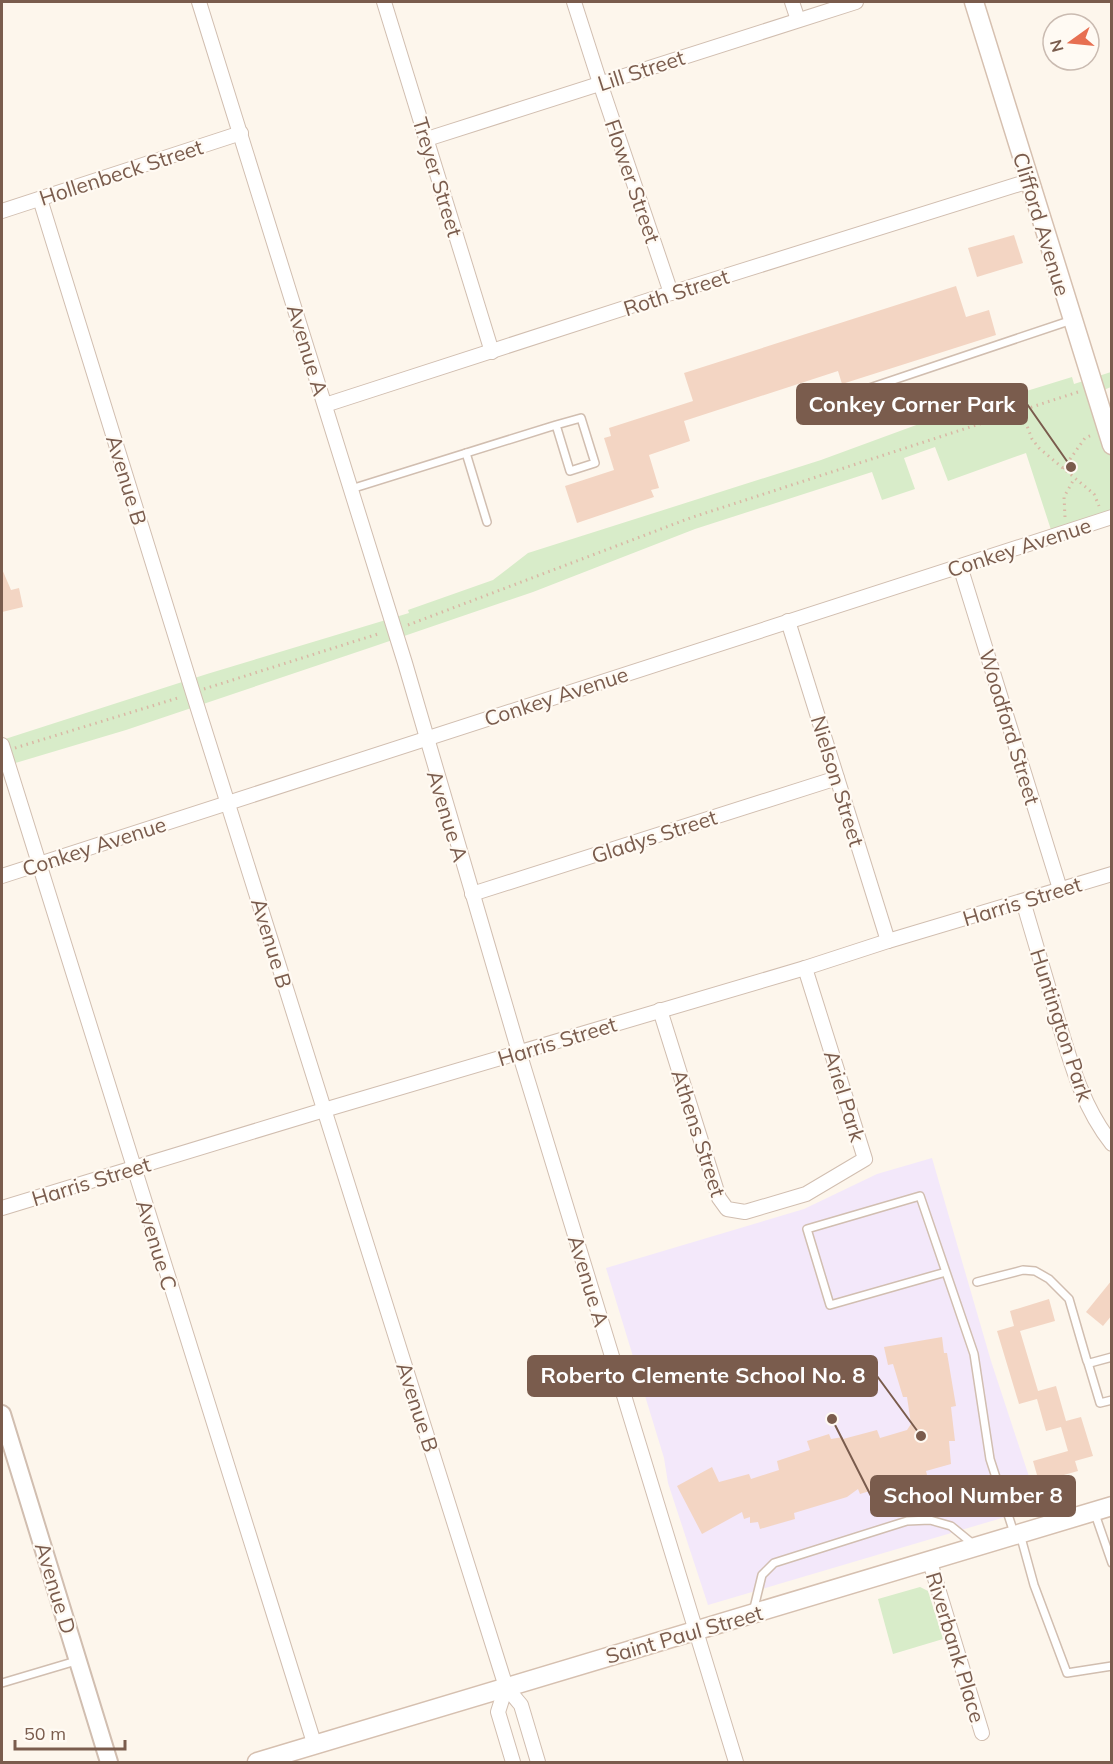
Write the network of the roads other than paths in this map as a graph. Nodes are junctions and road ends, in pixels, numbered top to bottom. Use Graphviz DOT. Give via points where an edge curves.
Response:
graph roads {
  1 [pos="199,2"];
  2 [pos="384,2"];
  3 [pos="574,2"];
  4 [pos="792,2"];
  5 [pos="856,2"];
  6 [pos="974,2"];
  7 [pos="798,20"];
  8 [pos="600,83"];
  9 [pos="241,133"];
  10 [pos="427,139"];
  11 [pos="1029,181"];
  12 [pos="40,199"];
  13 [pos="2,211"];
  14 [pos="671,293"];
  15 [pos="1072,320"];
  16 [pos="492,352"];
  17 [pos="325,405"];
  18 [pos="807,409"];
  19 [pos="556,425"];
  20 [pos="1109,438"];
  21 [pos="466,453"];
  22 [pos="351,489"];
  23 [pos="1107,518"];
  24 [pos="487,522"];
  25 [pos="960,566"];
  26 [pos="788,621"];
  27 [pos="425,739"];
  28 [pos="7,747"];
  29 [pos="837,778"];
  30 [pos="228,803"];
  31 [pos="38,865"];
  32 [pos="1112,874"];
  33 [pos="2,876"];
  34 [pos="1060,890"];
  35 [pos="472,894"];
  36 [pos="1023,901"];
  37 [pos="888,940"];
  38 [pos="805,968"];
  39 [pos="660,1010"];
  40 [pos="519,1052"];
  41 [pos="324,1110"];
  42 [pos="1112,1144"];
  43 [pos="133,1168"];
  44 [pos="806,1194"];
  45 [pos="2,1208"];
  46 [pos="946,1272"];
  47 [pos="977,1282"];
  48 [pos="1112,1357"];
  49 [pos="1088,1363"];
  50 [pos="1112,1400"];
  51 [pos="2,1414"];
  52 [pos="1103,1508"];
  53 [pos="1018,1535"];
  54 [pos="977,1548"];
  55 [pos="930,1562"];
  56 [pos="1112,1563"];
  57 [pos="753,1614"];
  58 [pos="697,1630"];
  59 [pos="79,1660"];
  60 [pos="1112,1666"];
  61 [pos="2,1683"];
  62 [pos="506,1687"];
  63 [pos="982,1733"];
  64 [pos="315,1746"];
  65 [pos="109,1762"];
  66 [pos="258,1762"];
  67 [pos="513,1762"];
  68 [pos="538,1762"];
  69 [pos="736,1762"];
  1 -- 9 [label="street, Avenue A"];
  2 -- 10 [label="street, Treyer Street"];
  3 -- 8 [label="street, Flower Street"];
  4 -- 7 [label="street"];
  5 -- 7 [label="street, Lill Street"];
  6 -- 11 [label="main road, Clifford Avenue"];
  7 -- 8 [label="street, Lill Street"];
  8 -- 10 [label="street, Lill Street"];
  8 -- 14 [label="street, Flower Street"];
  9 -- 12 [label="street, Hollenbeck Street"];
  9 -- 17 [label="street, Avenue A"];
  10 -- 16 [label="street, Treyer Street"];
  11 -- 14 [label="street, Roth Street"];
  11 -- 15 [label="main road, Clifford Avenue"];
  12 -- 13 [label="street, Hollenbeck Street"];
  12 -- 30 [label="street, Avenue B"];
  14 -- 16 [label="street, Roth Street"];
  15 -- 18 [label="lane"];
  15 -- 20 [label="main road, Clifford Avenue"];
  16 -- 17 [label="street, Roth Street"];
  17 -- 22 [label="street, Avenue A"];
  19 -- 19 [label="lane" via="570,471 595,463 581,418"];
  19 -- 21 [label="lane"];
  21 -- 22 [label="lane"];
  21 -- 24 [label="lane"];
  22 -- 27 [label="street, Avenue A"];
  23 -- 25 [label="street, Conkey Avenue"];
  25 -- 26 [label="street, Conkey Avenue"];
  25 -- 34 [label="street, Woodford Street"];
  26 -- 27 [label="street, Conkey Avenue"];
  26 -- 29 [label="street, Nielson Street"];
  27 -- 30 [label="street, Conkey Avenue"];
  27 -- 35 [label="street, Avenue A"];
  28 -- 31 [label="street, Avenue C"];
  29 -- 35 [label="street, Gladys Street"];
  29 -- 37 [label="street, Nielson Street"];
  30 -- 31 [label="street, Conkey Avenue"];
  30 -- 41 [label="street, Avenue B"];
  31 -- 33 [label="street, Conkey Avenue"];
  31 -- 43 [label="street, Avenue C"];
  32 -- 34 [label="street, Harris Street"];
  34 -- 36 [label="street, Harris Street"];
  35 -- 40 [label="street, Avenue A"];
  36 -- 37 [label="street, Harris Street"];
  36 -- 42 [label="street, Huntington Park" via="1081,1092 1097,1126"];
  37 -- 38 [label="street, Harris Street"];
  38 -- 39 [label="street, Harris Street"];
  38 -- 44 [label="street, Ariel Park" via="865,1159"];
  39 -- 40 [label="street, Harris Street"];
  39 -- 44 [label="street, Athens Street" via="723,1206 745,1212"];
  40 -- 41 [label="street, Harris Street"];
  40 -- 58 [label="street, Avenue A"];
  41 -- 43 [label="street, Harris Street"];
  41 -- 62 [label="street, Avenue B"];
  43 -- 45 [label="street, Harris Street"];
  43 -- 64 [label="street, Avenue C"];
  46 -- 46 [label="lane" via="920,1196 807,1229 830,1305"];
  46 -- 53 [label="lane" via="974,1354 990,1458"];
  47 -- 49 [label="lane" via="1023,1270 1049,1279 1069,1299"];
  48 -- 49 [label="lane"];
  49 -- 50 [label="lane" via="1100,1403"];
  51 -- 59 [label="street, Avenue D"];
  52 -- 53 [label="main road, Saint Paul Street"];
  52 -- 56 [label="lane"];
  53 -- 54 [label="main road, Saint Paul Street"];
  53 -- 60 [label="lane" via="1066,1673"];
  54 -- 55 [label="main road, Saint Paul Street"];
  54 -- 57 [label="lane" via="951,1526 930,1520 907,1521 774,1563 762,1575"];
  55 -- 57 [label="main road, Saint Paul Street"];
  55 -- 63 [label="street, Riverbank Place"];
  57 -- 58 [label="main road, Saint Paul Street"];
  58 -- 62 [label="main road, Saint Paul Street"];
  58 -- 69 [label="street, Avenue A"];
  59 -- 61 [label="lane"];
  59 -- 65 [label="street, Avenue D"];
  62 -- 64 [label="main road, Saint Paul Street"];
  62 -- 67 [label="street" via="498,1712"];
  62 -- 68 [label="street" via="521,1705"];
  64 -- 66 [label="main road, Saint Paul Street"];
}
